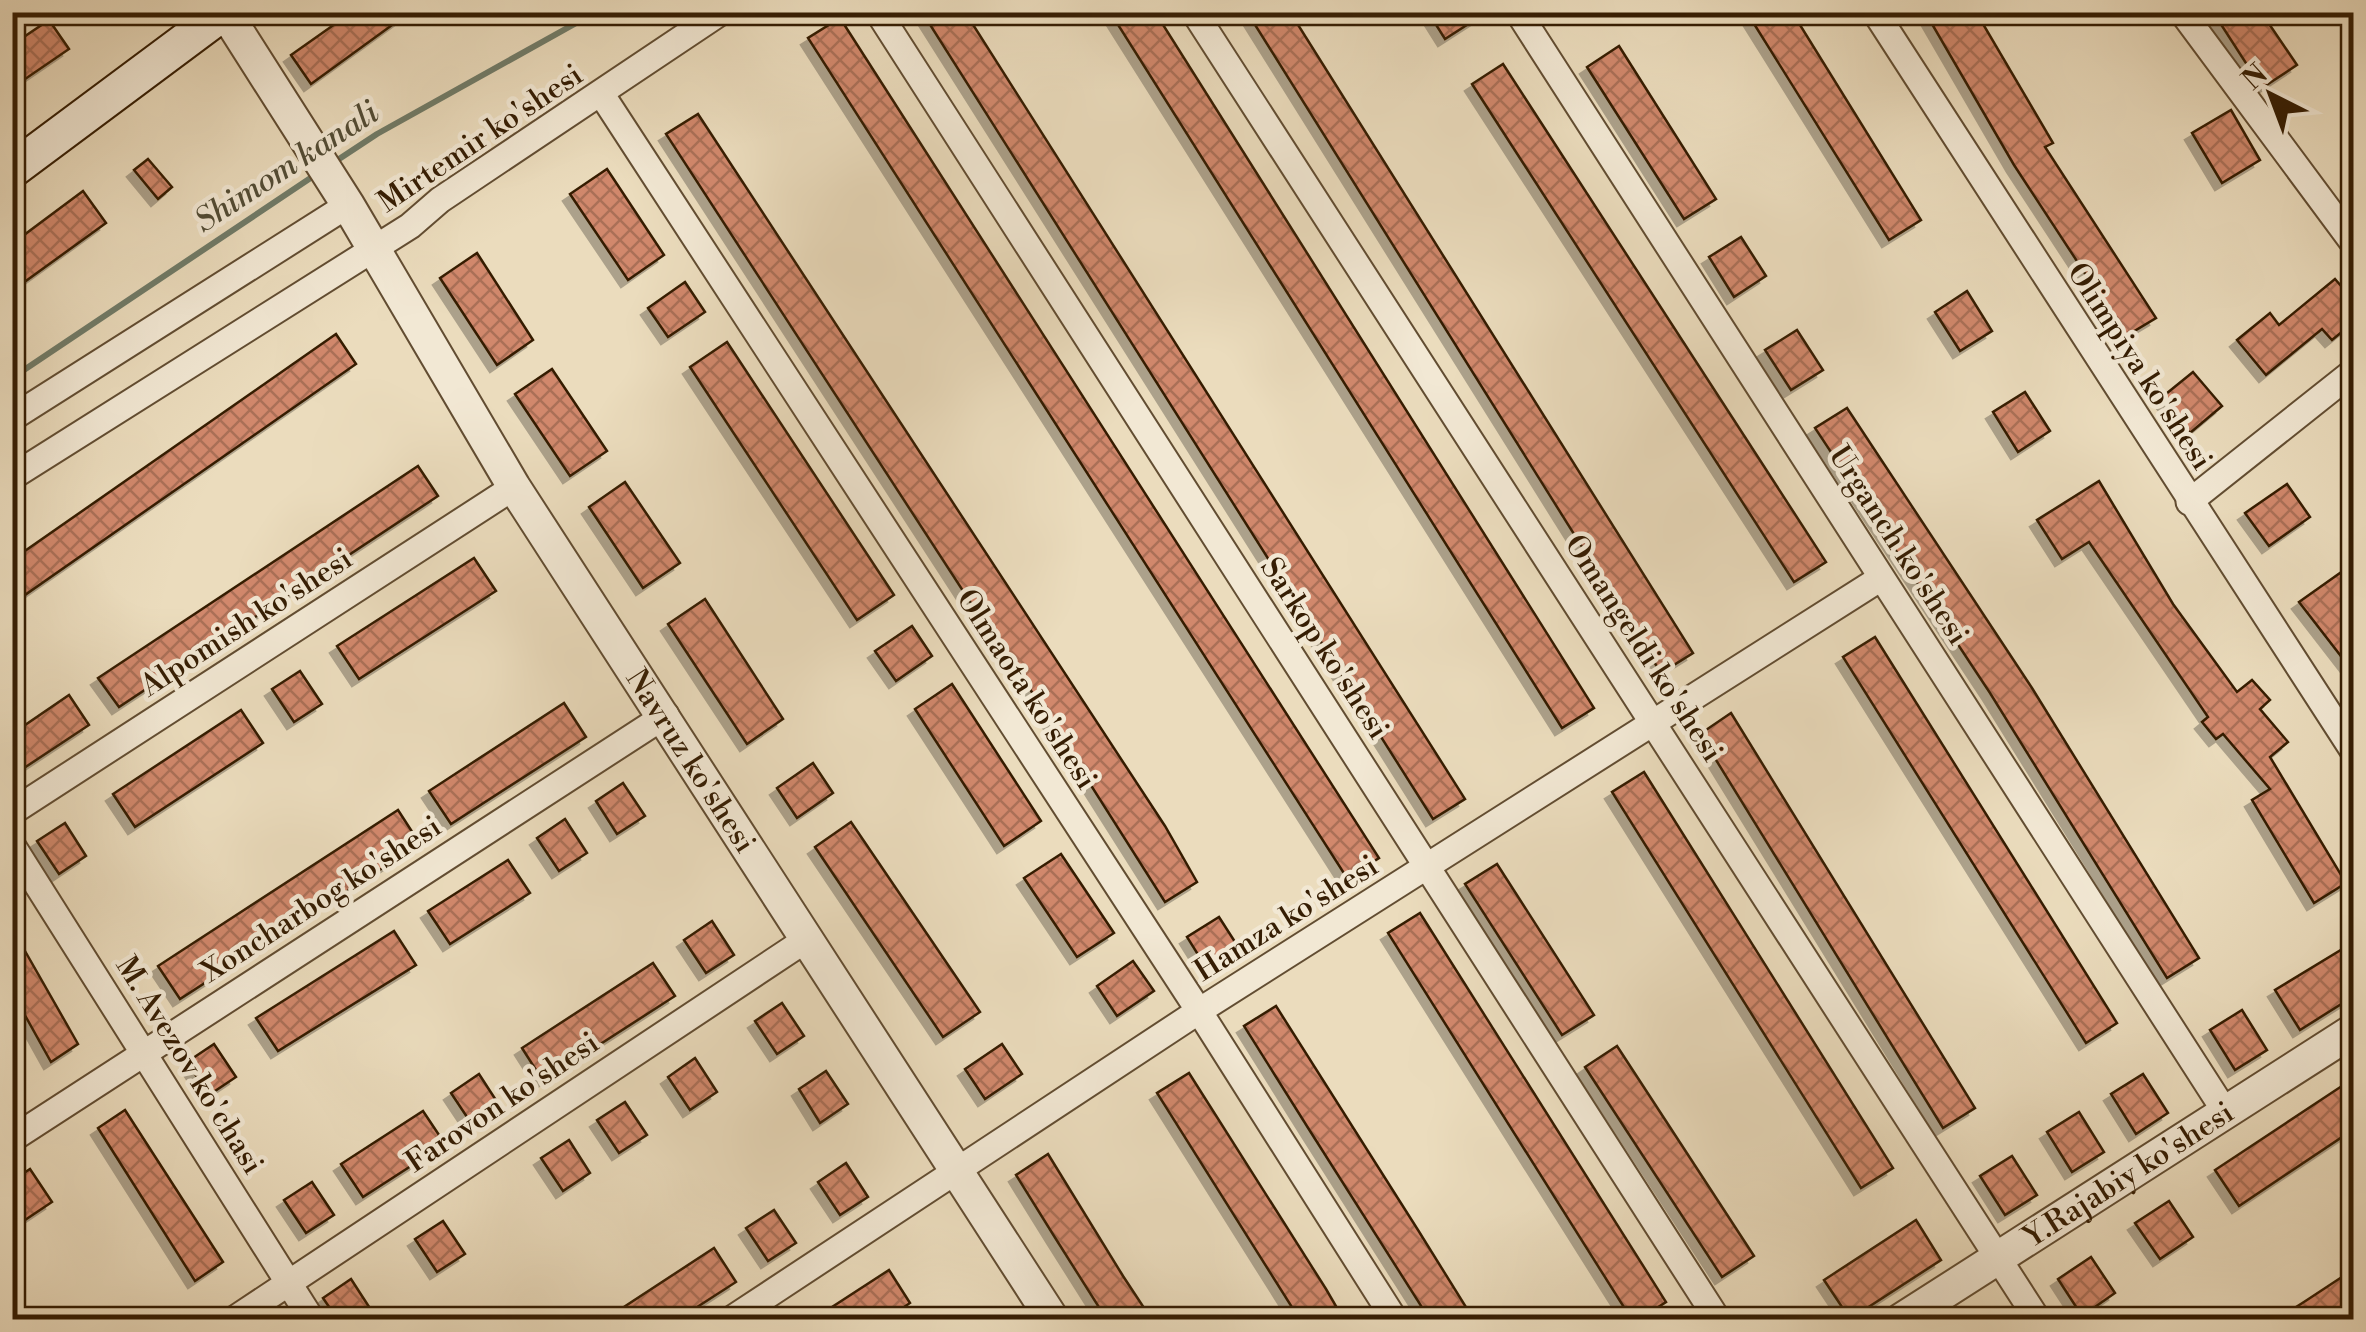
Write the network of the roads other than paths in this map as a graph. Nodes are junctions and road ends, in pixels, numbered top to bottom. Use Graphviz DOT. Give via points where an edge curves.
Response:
graph roads {
  1 [pos="225,12"];
  2 [pos="721,12"];
  3 [pos="878,12"];
  4 [pos="1194,12"];
  5 [pos="1518,12"];
  6 [pos="1876,12"];
  7 [pos="2182,12"];
  8 [pos="602,95"];
  9 [pos="12,170"];
  10 [pos="344,199"];
  11 [pos="2354,244"];
  12 [pos="374,249"];
  13 [pos="2354,371"];
  14 [pos="12,418"];
  15 [pos="12,477"];
  16 [pos="514,487"];
  17 [pos="2189,502"];
  18 [pos="1881,578"];
  19 [pos="666,715"];
  20 [pos="1655,724"];
  21 [pos="2354,752"];
  22 [pos="12,812"];
  23 [pos="12,844"];
  24 [pos="1428,867"];
  25 [pos="807,939"];
  26 [pos="1199,1011"];
  27 [pos="2354,1030"];
  28 [pos="144,1052"];
  29 [pos="2226,1113"];
  30 [pos="12,1139"];
  31 [pos="955,1169"];
  32 [pos="1997,1256"];
  33 [pos="289,1283"];
  34 [pos="233,1320"];
  35 [pos="312,1320"];
  36 [pos="730,1320"];
  37 [pos="1053,1320"];
  38 [pos="1395,1320"];
  39 [pos="1718,1320"];
  40 [pos="1900,1320"];
  41 [pos="2038,1320"];
  1 -- 9 [label="main road"];
  1 -- 10 [label="street, Navruz ko'shesi"];
  2 -- 8 [label="street, Mirtemir ko'shesi"];
  3 -- 24 [label="street, Sarkop ko'shesi"];
  4 -- 20 [label="street, Omangeldi ko'shesi"];
  5 -- 18 [label="street, Urganch ko'shesi"];
  6 -- 17 [label="street, Olimpiya ko'shesi"];
  7 -- 11 [label="street"];
  8 -- 12 [label="street, Mirtemir ko'shesi"];
  8 -- 26 [label="street, Olmaota ko'shesi"];
  10 -- 12 [label="street, Navruz ko'shesi"];
  10 -- 14 [label="street, Mirtemir ko'shesi"];
  12 -- 15 [label="street, Mirtemir ko'shesi"];
  12 -- 16 [label="street, Navruz ko'shesi"];
  13 -- 17 [label="street"];
  16 -- 19 [label="street, Navruz ko'shesi"];
  16 -- 22 [label="street, Alpomish ko'shesi"];
  17 -- 21 [label="street, Olimpiya ko'shesi"];
  18 -- 20 [label="street, Hamza ko'shesi"];
  18 -- 29 [label="street, Urganch ko'shesi"];
  19 -- 25 [label="street, Navruz ko'shesi"];
  19 -- 28 [label="street, Xoncharbog ko'shesi"];
  20 -- 24 [label="street, Hamza ko'shesi"];
  20 -- 32 [label="street, Omangeldi ko'shesi"];
  23 -- 28 [label="street, M. Avezov ko'chasi"];
  24 -- 26 [label="street, Hamza ko'shesi"];
  24 -- 39 [label="street, Sarkop ko'shesi"];
  25 -- 31 [label="street, Navruz ko'shesi"];
  25 -- 33 [label="street, Farovon ko'shesi"];
  26 -- 31 [label="street, Hamza ko'shesi"];
  26 -- 38 [label="street, Olmaota ko'shesi"];
  27 -- 29 [label="street, Y.Rajabiy ko'shesi"];
  28 -- 30 [label="street, Xoncharbog ko'shesi"];
  28 -- 33 [label="street, M. Avezov ko'chasi"];
  29 -- 32 [label="street, Y.Rajabiy ko'shesi"];
  31 -- 36 [label="street, Hamza ko'shesi"];
  31 -- 37 [label="street, Navruz ko'shesi"];
  32 -- 40 [label="street, Y.Rajabiy ko'shesi"];
  32 -- 41 [label="street, Omangeldi ko'shesi"];
  33 -- 34 [label="street, Farovon ko'shesi"];
  33 -- 35 [label="street, M. Avezov ko'chasi"];
}
